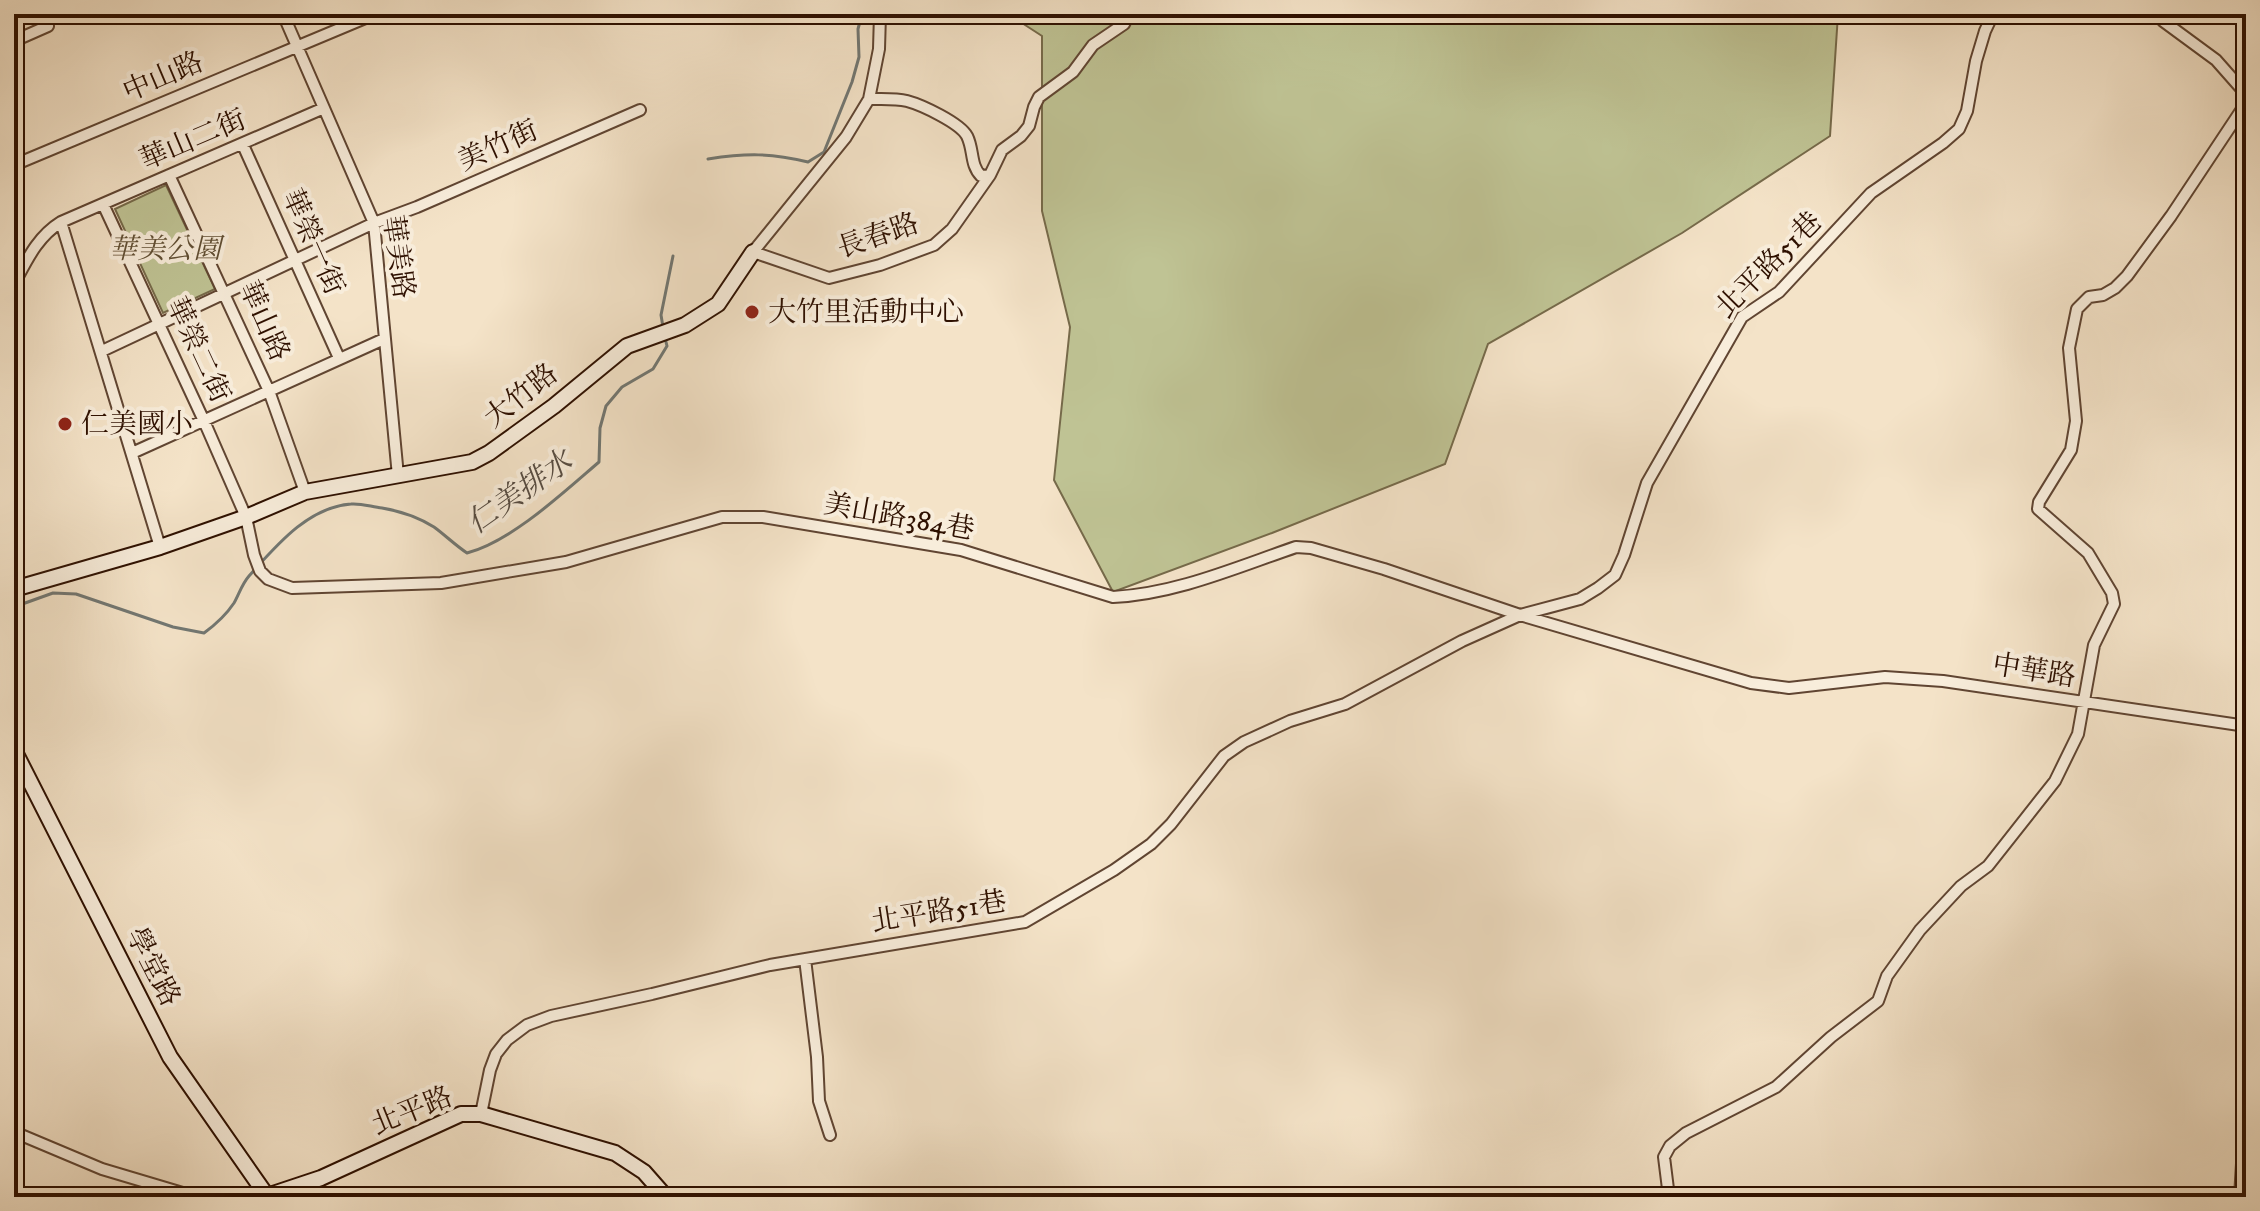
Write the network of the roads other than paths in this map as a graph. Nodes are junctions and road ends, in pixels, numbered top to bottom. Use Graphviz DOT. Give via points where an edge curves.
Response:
graph roads {
  1 [pos="283,14"];
  2 [pos="375,14"];
  3 [pos="880,14"];
  4 [pos="1129,14"];
  5 [pos="1993,14"];
  6 [pos="2159,14"];
  7 [pos="48,26"];
  8 [pos="14,41"];
  9 [pos="297,46"];
  10 [pos="2246,94"];
  11 [pos="869,99"];
  12 [pos="2246,103"];
  13 [pos="324,108"];
  14 [pos="640,110"];
  15 [pos="243,145"];
  16 [pos="14,165"];
  17 [pos="169,175"];
  18 [pos="990,175"];
  19 [pos="103,204"];
  20 [pos="61,222"];
  21 [pos="374,223"];
  22 [pos="753,252"];
  23 [pos="295,260"];
  24 [pos="14,284"];
  25 [pos="225,293"];
  26 [pos="160,324"];
  27 [pos="384,339"];
  28 [pos="102,351"];
  29 [pos="339,358"];
  30 [pos="269,391"];
  31 [pos="204,421"];
  32 [pos="132,453"];
  33 [pos="398,476"];
  34 [pos="305,492"];
  35 [pos="246,517"];
  36 [pos="160,547"];
  37 [pos="260,571"];
  38 [pos="14,589"];
  39 [pos="1520,615"];
  40 [pos="2085,704"];
  41 [pos="2246,726"];
  42 [pos="14,750"];
  43 [pos="805,959"];
  44 [pos="2246,1002"];
  45 [pos="2246,1033"];
  46 [pos="481,1114"];
  47 [pos="14,1132"];
  48 [pos="2246,1132"];
  49 [pos="830,1135"];
  50 [pos="263,1196"];
  51 [pos="196,1197"];
  52 [pos="666,1197"];
  53 [pos="1669,1197"];
  54 [pos="2240,1197"];
  1 -- 9 [label="street, 華美路"];
  2 -- 9 [label="street, 中山路"];
  3 -- 11 [label="street, 大竹路"];
  4 -- 18 [label="street, 長春路" via="1124,24 1093,45 1073,72 1039,97 1029,126 1002,150"];
  5 -- 39 [label="street, 北平路51巷" via="1959,129 1871,193 1798,274 1742,317 1647,483 1615,575 1580,599"];
  6 -- 10 [label="street" via="2216,60"];
  7 -- 8 [label="street"];
  9 -- 13 [label="street, 華美路"];
  9 -- 16 [label="street, 中山路"];
  11 -- 18 [label="street" via="907,101 953,122 966,133 974,169 981,176"];
  11 -- 22 [label="street, 大竹路" via="846,137"];
  12 -- 40 [label="street" via="2127,276 2103,295 2089,297 2073,322 2069,348 2076,421 2071,450 2038,509 2088,553 2112,593 2114,604 2094,645"];
  13 -- 15 [label="street, 華山二街"];
  13 -- 21 [label="street, 華美路"];
  14 -- 21 [label="street, 美竹街"];
  15 -- 17 [label="street, 華山二街"];
  15 -- 23 [label="street, 華榮一街"];
  17 -- 19 [label="street, 華山二街"];
  17 -- 25 [label="street, 華山路"];
  18 -- 22 [label="street, 長春路" via="952,229 934,245 880,265 829,278"];
  19 -- 20 [label="street, 華山二街"];
  19 -- 26 [label="street, 華榮二街"];
  20 -- 24 [label="street" via="35,245"];
  20 -- 28 [label="street"];
  21 -- 23 [label="street, 美竹街"];
  21 -- 27 [label="street, 華美路"];
  22 -- 33 [label="street, 大竹路" via="718,304 685,325 627,346 489,453 472,462"];
  23 -- 25 [label="street, 美竹街"];
  23 -- 29 [label="street, 華榮一街"];
  25 -- 26 [label="street, 美竹街"];
  25 -- 30 [label="street, 華山路"];
  26 -- 28 [label="street, 美竹街"];
  26 -- 31 [label="street, 華榮二街"];
  27 -- 29 [label="street"];
  27 -- 33 [label="street, 華美路"];
  28 -- 32 [label="street"];
  29 -- 30 [label="street"];
  30 -- 31 [label="street"];
  30 -- 34 [label="street, 華山路"];
  31 -- 32 [label="street"];
  31 -- 35 [label="street, 華榮二街"];
  32 -- 36 [label="street"];
  33 -- 34 [label="street, 大竹路"];
  34 -- 35 [label="street, 大竹路"];
  35 -- 36 [label="street, 大竹路"];
  35 -- 37 [label="street, 華榮二街"];
  36 -- 38 [label="street, 大竹路"];
  37 -- 39 [label="street, 美山路384巷" via="292,588 441,583 566,562 722,517 763,517 961,550 1113,597 1182,586 1296,547 1311,548"];
  39 -- 40 [label="street, 中華路" via="1751,683 1789,688 1885,677"];
  39 -- 43 [label="street, 北平路51巷" via="1345,704 1244,742 1224,756 1151,844 1025,922"];
  40 -- 41 [label="street, 中華路"];
  40 -- 53 [label="street" via="2078,734 2055,781 1988,866 1920,930 1887,976 1878,1001 1776,1087 1670,1146 1664,1157"];
  42 -- 50 [label="street, 學堂路" via="170,1057"];
  43 -- 46 [label="street, 北平路51巷" via="527,1025 496,1054"];
  43 -- 49 [label="street" via="819,1101"];
  44 -- 45 [label="street"];
  46 -- 50 [label="street, 北平路" via="461,1114 321,1178"];
  46 -- 52 [label="street, 北平路" via="615,1153 644,1172"];
  47 -- 51 [label="street" via="102,1169"];
  48 -- 54 [label="street"];
}
